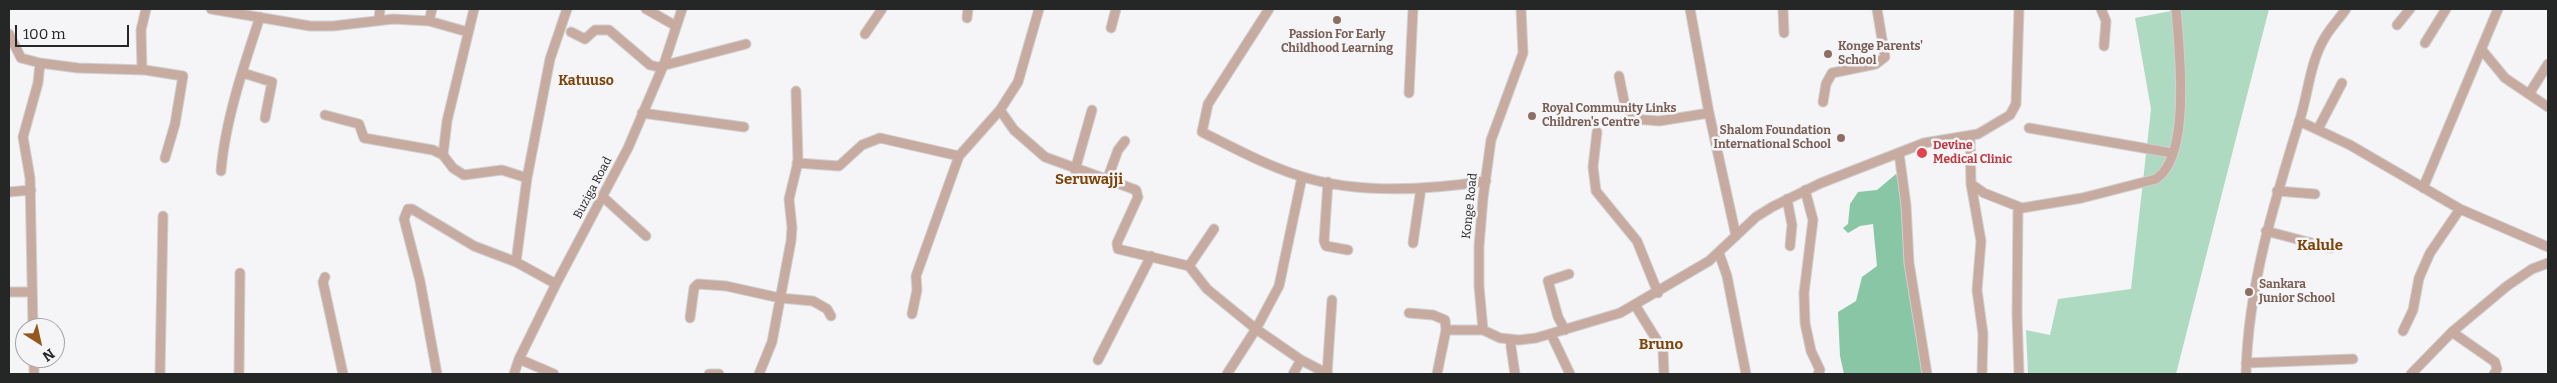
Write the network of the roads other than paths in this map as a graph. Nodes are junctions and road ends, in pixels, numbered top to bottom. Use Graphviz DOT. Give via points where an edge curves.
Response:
graph roads {
  1 [pos="146,9"];
  2 [pos="211,9"];
  3 [pos="380,9"];
  4 [pos="432,9"];
  5 [pos="474,9"];
  6 [pos="567,9"];
  7 [pos="646,9"];
  8 [pos="682,9"];
  9 [pos="882,9"];
  10 [pos="1039,9"];
  11 [pos="1116,9"];
  12 [pos="1269,9"];
  13 [pos="1414,9"];
  14 [pos="1521,9"];
  15 [pos="1690,9"];
  16 [pos="1783,9"];
  17 [pos="1877,9"];
  18 [pos="2019,9"];
  19 [pos="2101,9"];
  20 [pos="2176,9"];
  21 [pos="2346,9"];
  22 [pos="2410,9"];
  23 [pos="2446,9"];
  24 [pos="2498,9"];
  25 [pos="260,17"];
  26 [pos="379,19"];
  27 [pos="429,21"];
  28 [pos="2397,25"];
  29 [pos="676,26"];
  30 [pos="1111,28"];
  31 [pos="468,32"];
  32 [pos="570,32"];
  33 [pos="1784,33"];
  34 [pos="9,34"];
  35 [pos="865,34"];
  36 [pos="2425,43"];
  37 [pos="746,44"];
  38 [pos="2104,46"];
  39 [pos="2482,50"];
  40 [pos="40,64"];
  41 [pos="664,64"];
  42 [pos="2548,64"];
  43 [pos="142,70"];
  44 [pos="243,73"];
  45 [pos="1619,76"];
  46 [pos="2342,84"];
  47 [pos="796,91"];
  48 [pos="1409,94"];
  49 [pos="2529,94"];
  50 [pos="1824,102"];
  51 [pos="2548,107"];
  52 [pos="1000,110"];
  53 [pos="1092,110"];
  54 [pos="642,113"];
  55 [pos="1709,113"];
  56 [pos="325,115"];
  57 [pos="265,118"];
  58 [pos="2299,121"];
  59 [pos="744,127"];
  60 [pos="2029,128"];
  61 [pos="2318,129"];
  62 [pos="1597,132"];
  63 [pos="1970,136"];
  64 [pos="1125,141"];
  65 [pos="1899,153"];
  66 [pos="2172,154"];
  67 [pos="443,155"];
  68 [pos="958,156"];
  69 [pos="165,158"];
  70 [pos="797,163"];
  71 [pos="1075,170"];
  72 [pos="221,171"];
  73 [pos="1302,177"];
  74 [pos="527,178"];
  75 [pos="1107,180"];
  76 [pos="1486,181"];
  77 [pos="1328,182"];
  78 [pos="1971,184"];
  79 [pos="1421,188"];
  80 [pos="2423,188"];
  81 [pos="31,190"];
  82 [pos="1805,190"];
  83 [pos="2277,191"];
  84 [pos="9,192"];
  85 [pos="2315,194"];
  86 [pos="603,197"];
  87 [pos="1787,199"];
  88 [pos="2018,207"];
  89 [pos="2460,209"];
  90 [pos="163,216"];
  91 [pos="1214,229"];
  92 [pos="2266,231"];
  93 [pos="646,236"];
  94 [pos="1736,236"];
  95 [pos="1413,243"];
  96 [pos="1790,246"];
  97 [pos="2548,247"];
  98 [pos="2331,248"];
  99 [pos="1348,250"];
  100 [pos="1719,253"];
  101 [pos="1151,256"];
  102 [pos="516,262"];
  103 [pos="2548,262"];
  104 [pos="1189,266"];
  105 [pos="240,273"];
  106 [pos="1568,274"];
  107 [pos="325,277"];
  108 [pos="556,284"];
  109 [pos="9,292"];
  110 [pos="31,292"];
  111 [pos="1658,293"];
  112 [pos="780,298"];
  113 [pos="1332,300"];
  114 [pos="1635,306"];
  115 [pos="1409,313"];
  116 [pos="912,314"];
  117 [pos="831,316"];
  118 [pos="32,318"];
  119 [pos="690,318"];
  120 [pos="1256,329"];
  121 [pos="1446,330"];
  122 [pos="1483,330"];
  123 [pos="1565,330"];
  124 [pos="2403,331"];
  125 [pos="2452,332"];
  126 [pos="1551,334"];
  127 [pos="1510,340"];
  128 [pos="519,359"];
  129 [pos="2353,359"];
  130 [pos="1098,360"];
  131 [pos="1301,360"];
  132 [pos="2246,363"];
  133 [pos="160,374"];
  134 [pos="239,374"];
  135 [pos="343,374"];
  136 [pos="438,374"];
  137 [pos="514,374"];
  138 [pos="554,374"];
  139 [pos="709,374"];
  140 [pos="719,374"];
  141 [pos="759,374"];
  142 [pos="1227,374"];
  143 [pos="1293,374"];
  144 [pos="1328,374"];
  145 [pos="1437,374"];
  146 [pos="1514,374"];
  147 [pos="1570,374"];
  148 [pos="1664,374"];
  149 [pos="1746,374"];
  150 [pos="1818,374"];
  151 [pos="1927,374"];
  152 [pos="1982,374"];
  153 [pos="2019,374"];
  154 [pos="2246,374"];
  155 [pos="2411,374"];
  156 [pos="2494,374"];
  1 -- 43 [label="street" via="142,30"];
  2 -- 25 [label="street"];
  3 -- 26 [label="street"];
  4 -- 27 [label="street"];
  5 -- 31 [label="street"];
  6 -- 74 [label="street" via="552,50"];
  7 -- 29 [label="street"];
  8 -- 29 [label="street, Buziga Road"];
  9 -- 35 [label="street"];
  10 -- 52 [label="street" via="1018,82"];
  11 -- 30 [label="street"];
  12 -- 73 [label="street" via="1208,104 1202,132 1272,167"];
  13 -- 48 [label="street"];
  14 -- 76 [label="street, Konge Road" via="1523,53 1491,140"];
  15 -- 55 [label="street"];
  16 -- 33 [label="street"];
  17 -- 50 [label="street" via="1885,57 1876,64 1832,73 1826,84"];
  18 -- 63 [label="street" via="2016,104 2005,118"];
  19 -- 38 [label="street" via="2106,21"];
  20 -- 66 [label="street" via="2181,84 2180,115"];
  21 -- 58 [label="street" via="2319,50"];
  22 -- 28 [label="street"];
  23 -- 36 [label="street"];
  24 -- 39 [label="street"];
  25 -- 26 [label="street" via="310,26"];
  25 -- 44 [label="street"];
  26 -- 27 [label="street"];
  27 -- 31 [label="street"];
  29 -- 41 [label="street, Buziga Road"];
  31 -- 67 [label="street" via="447,121"];
  32 -- 41 [label="street" via="585,39 595,30 609,30 650,65 658,67"];
  34 -- 40 [label="street" via="21,58"];
  37 -- 41 [label="street"];
  39 -- 49 [label="street" via="2505,78"];
  39 -- 80 [label="street"];
  40 -- 43 [label="street"];
  40 -- 81 [label="street" via="23,137"];
  41 -- 54 [label="street, Buziga Road"];
  42 -- 49 [label="street"];
  43 -- 69 [label="street" via="184,78"];
  44 -- 57 [label="street" via="272,82"];
  44 -- 72 [label="street" via="222,153"];
  45 -- 55 [label="street" via="1625,106 1635,120 1658,121"];
  46 -- 61 [label="street"];
  47 -- 70 [label="street"];
  49 -- 51 [label="street"];
  52 -- 68 [label="street"];
  52 -- 71 [label="street" via="1014,130 1044,157"];
  53 -- 71 [label="street"];
  54 -- 59 [label="street"];
  54 -- 86 [label="street, Buziga Road"];
  55 -- 94 [label="street"];
  56 -- 67 [label="street" via="359,124 364,138 433,150"];
  58 -- 61 [label="street"];
  58 -- 83 [label="street"];
  60 -- 66 [label="street"];
  61 -- 80 [label="street"];
  62 -- 111 [label="street" via="1593,167 1596,191 1637,241"];
  63 -- 65 [label="street" via="1924,143"];
  63 -- 78 [label="street"];
  64 -- 75 [label="street" via="1118,150"];
  65 -- 82 [label="street"];
  65 -- 151 [label="street" via="1909,263"];
  66 -- 88 [label="street" via="2164,173 2156,179 2040,206"];
  67 -- 74 [label="street" via="464,176 502,170"];
  68 -- 70 [label="street" via="880,138 862,145 839,166"];
  68 -- 116 [label="street" via="916,276"];
  70 -- 112 [label="street" via="789,193 792,228"];
  71 -- 75 [label="street"];
  73 -- 77 [label="street"];
  73 -- 120 [label="street" via="1283,273"];
  74 -- 102 [label="street"];
  75 -- 101 [label="street" via="1134,189 1138,195 1117,248"];
  76 -- 79 [label="street"];
  76 -- 122 [label="street, Konge Road" via="1479,246"];
  77 -- 79 [label="street" via="1366,187"];
  77 -- 99 [label="street" via="1324,241 1326,246"];
  78 -- 88 [label="street"];
  78 -- 152 [label="street" via="1981,241 1977,290 1983,334"];
  79 -- 95 [label="street"];
  80 -- 89 [label="street"];
  81 -- 84 [label="street"];
  81 -- 110 [label="street"];
  82 -- 87 [label="street"];
  82 -- 150 [label="street" via="1813,220 1804,292 1805,322 1820,370"];
  83 -- 85 [label="street"];
  83 -- 92 [label="street"];
  86 -- 93 [label="street"];
  86 -- 108 [label="street, Buziga Road"];
  87 -- 94 [label="street" via="1756,217"];
  87 -- 96 [label="street" via="1792,225"];
  88 -- 153 [label="street" via="2016,305"];
  89 -- 97 [label="street"];
  89 -- 124 [label="street" via="2430,253 2419,278 2413,310"];
  90 -- 133 [label="street"];
  91 -- 104 [label="street"];
  92 -- 98 [label="street"];
  92 -- 132 [label="street" via="2250,316"];
  94 -- 100 [label="street"];
  100 -- 111 [label="street"];
  100 -- 149 [label="street" via="1727,276"];
  101 -- 104 [label="street"];
  101 -- 130 [label="street"];
  102 -- 108 [label="street"];
  102 -- 136 [label="street" via="474,246 408,209 404,219"];
  103 -- 125 [label="street" via="2514,281"];
  104 -- 120 [label="street" via="1207,289"];
  105 -- 134 [label="street"];
  106 -- 123 [label="street" via="1548,281"];
  107 -- 135 [label="street" via="323,282"];
  108 -- 128 [label="street, Buziga Road"];
  109 -- 110 [label="street"];
  110 -- 118 [label="street"];
  111 -- 114 [label="street"];
  112 -- 117 [label="street" via="813,301 827,309"];
  112 -- 119 [label="street" via="726,286 698,284 694,288"];
  112 -- 141 [label="street" via="772,342"];
  113 -- 144 [label="street"];
  114 -- 123 [label="street" via="1605,319"];
  114 -- 148 [label="street" via="1663,350"];
  115 -- 121 [label="street" via="1443,318"];
  120 -- 131 [label="street"];
  120 -- 142 [label="street"];
  121 -- 122 [label="street"];
  121 -- 145 [label="street"];
  122 -- 127 [label="street"];
  123 -- 126 [label="street"];
  125 -- 155 [label="street"];
  125 -- 156 [label="street" via="2496,362"];
  126 -- 127 [label="street"];
  126 -- 147 [label="street"];
  127 -- 146 [label="street"];
  128 -- 137 [label="street, Buziga Road"];
  128 -- 138 [label="street"];
  129 -- 132 [label="street"];
  131 -- 143 [label="street"];
  131 -- 144 [label="street"];
  132 -- 154 [label="street"];
  139 -- 140 [label="street"];
}
